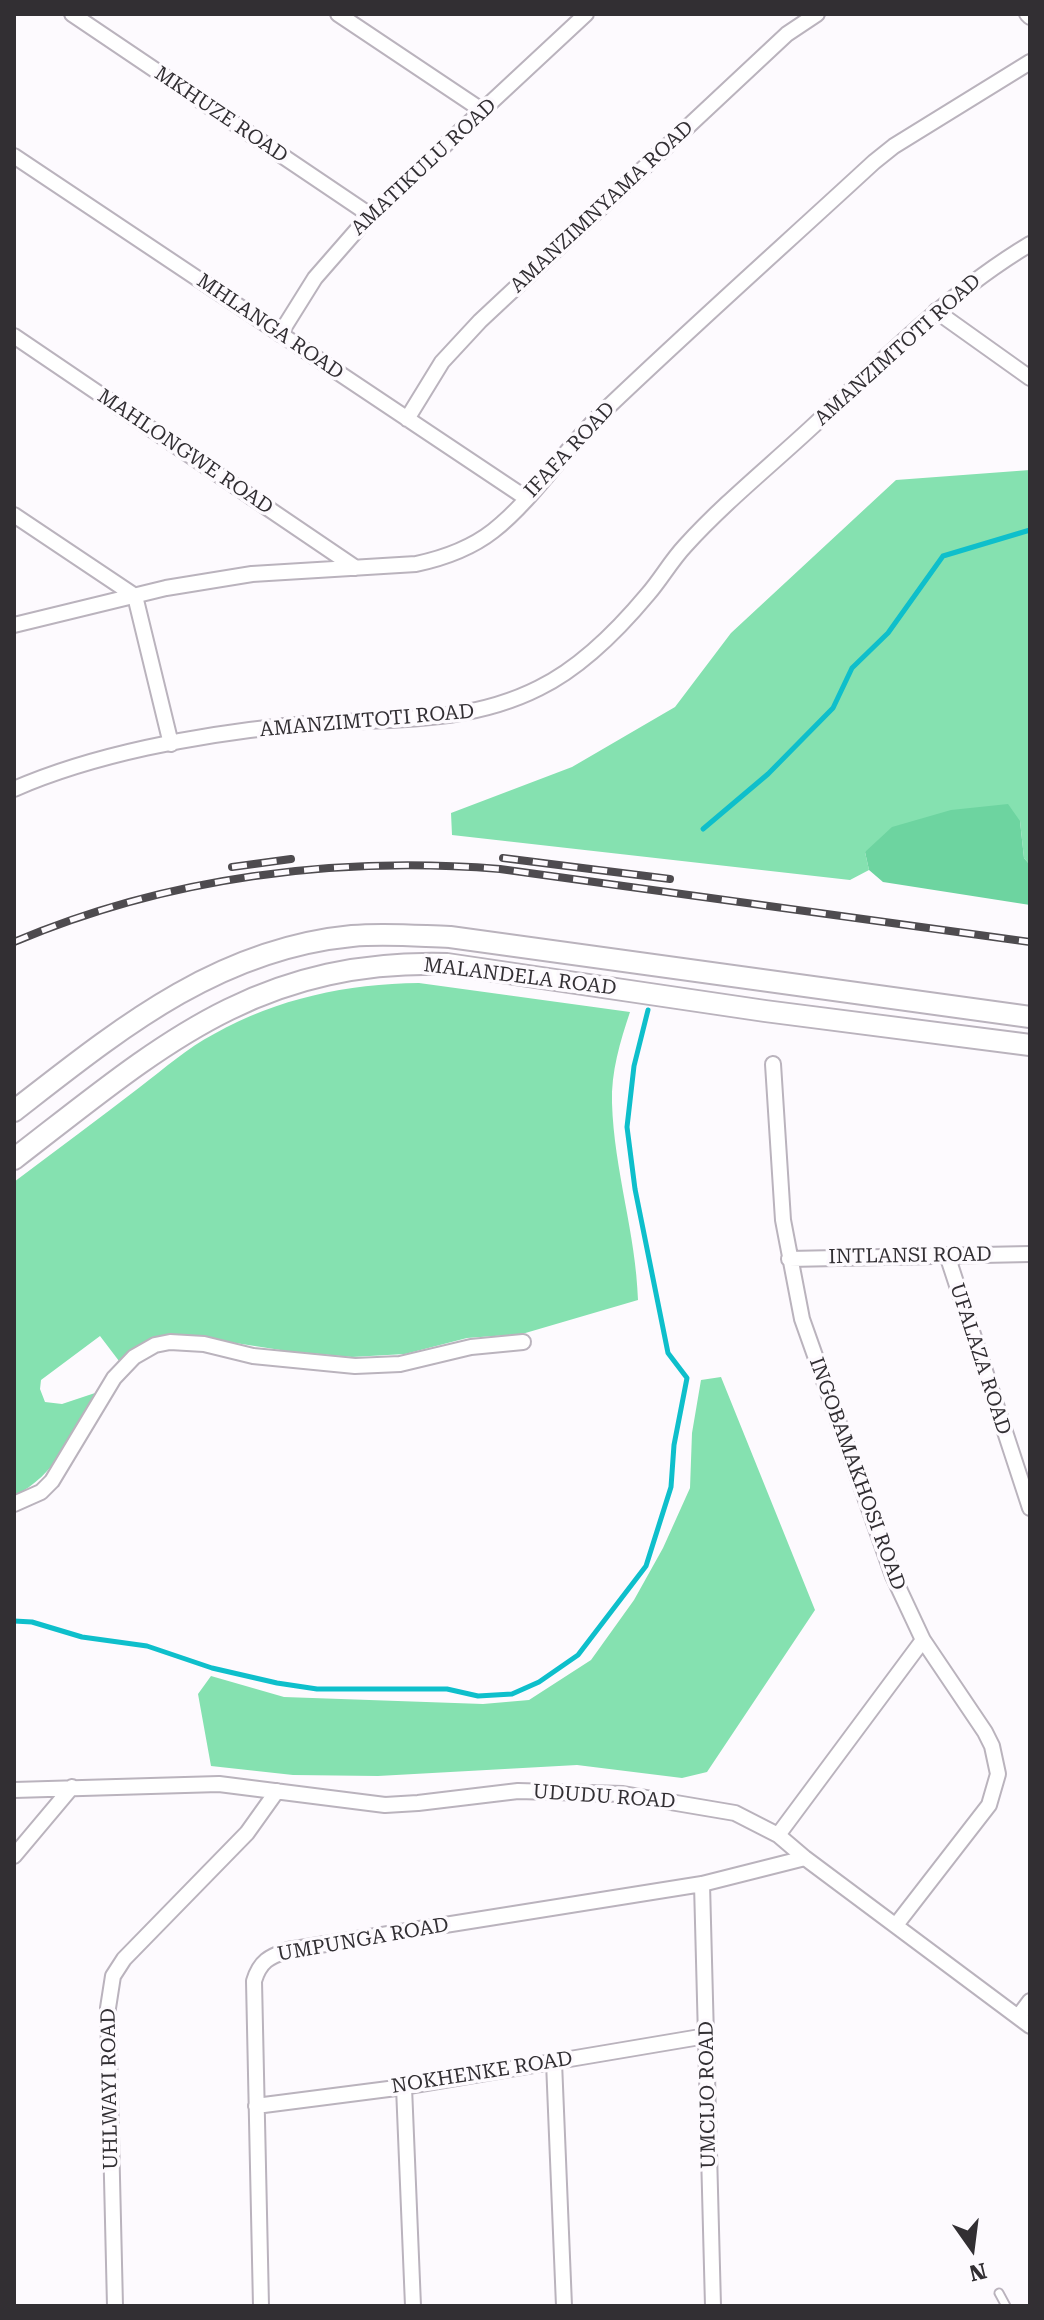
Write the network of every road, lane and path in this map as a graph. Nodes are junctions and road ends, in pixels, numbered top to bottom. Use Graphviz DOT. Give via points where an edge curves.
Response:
graph roads {
  1 [pos="72,14"];
  2 [pos="338,14"];
  3 [pos="586,14"];
  4 [pos="817,14"];
  5 [pos="1030,62"];
  6 [pos="483,111"];
  7 [pos="14,156"];
  8 [pos="370,215"];
  9 [pos="1030,244"];
  10 [pos="936,311"];
  11 [pos="280,334"];
  12 [pos="14,336"];
  13 [pos="1030,378"];
  14 [pos="407,419"];
  15 [pos="526,498"];
  16 [pos="14,515"];
  17 [pos="356,568"];
  18 [pos="135,596"];
  19 [pos="14,625"];
  20 [pos="171,744"];
  21 [pos="14,789"];
  22 [pos="1030,1017"];
  23 [pos="1030,1045"];
  24 [pos="773,1064"];
  25 [pos="14,1111"];
  26 [pos="14,1159"];
  27 [pos="1030,1254"];
  28 [pos="947,1255"];
  29 [pos="789,1259"];
  30 [pos="523,1342"];
  31 [pos="14,1504"];
  32 [pos="1030,1508"];
  33 [pos="923,1640"];
  34 [pos="72,1787"];
  35 [pos="14,1790"];
  36 [pos="277,1791"];
  37 [pos="778,1835"];
  38 [pos="14,1856"];
  39 [pos="805,1858"];
  40 [pos="702,1884"];
  41 [pos="896,1925"];
  42 [pos="1030,2001"];
  43 [pos="1024,2022"];
  44 [pos="706,2036"];
  45 [pos="554,2062"];
  46 [pos="404,2087"];
  47 [pos="256,2106"];
  48 [pos="999,2293"];
  49 [pos="115,2306"];
  50 [pos="261,2306"];
  51 [pos="413,2306"];
  52 [pos="564,2306"];
  53 [pos="713,2306"];
  54 [pos="1006,2306"];
  1 -- 8 [label="street, MKHUZE ROAD"];
  2 -- 6 [label="street"];
  3 -- 6 [label="street, AMATIKULU ROAD"];
  4 -- 14 [label="street, AMANZIMNYAMA ROAD" via="787,34 480,321 442,362"];
  5 -- 15 [label="street, IFAFA ROAD" via="874,162 603,412"];
  6 -- 8 [label="street, AMATIKULU ROAD"];
  7 -- 11 [label="street, MHLANGA ROAD"];
  8 -- 11 [label="street, AMATIKULU ROAD" via="315,278"];
  9 -- 10 [label="street, AMANZIMTOTI ROAD" via="986,270"];
  10 -- 13 [label="street"];
  10 -- 20 [label="street, AMANZIMTOTI ROAD" via="684,547 616,630 542,687 513,701 457,715 284,726"];
  11 -- 14 [label="street, MHLANGA ROAD"];
  12 -- 17 [label="street, MAHLONGWE ROAD"];
  14 -- 15 [label="street, MHLANGA ROAD"];
  15 -- 17 [label="street, IFAFA ROAD" via="494,531 442,558"];
  16 -- 18 [label="street"];
  17 -- 18 [label="street, IFAFA ROAD" via="252,574"];
  18 -- 19 [label="street, IFAFA ROAD"];
  18 -- 20 [label="street"];
  20 -- 21 [label="street, AMANZIMTOTI ROAD" via="67,768"];
  22 -- 25 [label="main road, MALANDELA ROAD" via="450,937 353,936 268,953 200,982 134,1019"];
  23 -- 26 [label="main road, MALANDELA ROAD" via="447,964 403,963 303,979 229,1007 147,1056"];
  24 -- 29 [label="street, INGOBAMAKHOSI ROAD"];
  27 -- 28 [label="street, INTLANSI ROAD"];
  28 -- 29 [label="street, INTLANSI ROAD"];
  28 -- 32 [label="street, UFALAZA ROAD"];
  29 -- 33 [label="street, INGOBAMAKHOSI ROAD" via="820,1374 893,1576"];
  30 -- 31 [label="street" via="471,1347 400,1364 355,1366 253,1356 204,1344 155,1345 114,1378 52,1481"];
  33 -- 37 [label="street"];
  33 -- 41 [label="street, INGOBAMAKHOSI ROAD" via="985,1732 998,1774 989,1805"];
  34 -- 35 [label="street, UDUDU ROAD"];
  34 -- 36 [label="street, UDUDU ROAD" via="219,1784"];
  34 -- 38 [label="street"];
  36 -- 37 [label="street, UDUDU ROAD" via="385,1805 518,1791 623,1794 735,1813"];
  36 -- 49 [label="street, UHLWAYI ROAD" via="247,1833 113,1976 108,2008"];
  37 -- 39 [label="street, UDUDU ROAD"];
  39 -- 40 [label="street, UMPUNGA ROAD"];
  39 -- 41 [label="street, UDUDU ROAD"];
  40 -- 44 [label="street, UMCIJO ROAD"];
  40 -- 47 [label="street, UMPUNGA ROAD" via="270,1957 259,1966 254,1981"];
  41 -- 43 [label="street, UDUDU ROAD"];
  42 -- 43 [label="street"];
  44 -- 45 [label="street, NOKHENKE ROAD"];
  44 -- 53 [label="street, UMCIJO ROAD"];
  45 -- 46 [label="street, NOKHENKE ROAD"];
  45 -- 52 [label="street"];
  46 -- 47 [label="street, NOKHENKE ROAD"];
  46 -- 51 [label="street"];
  47 -- 50 [label="street, UMPUNGA ROAD"];
  48 -- 54 [label="lane"];
}
